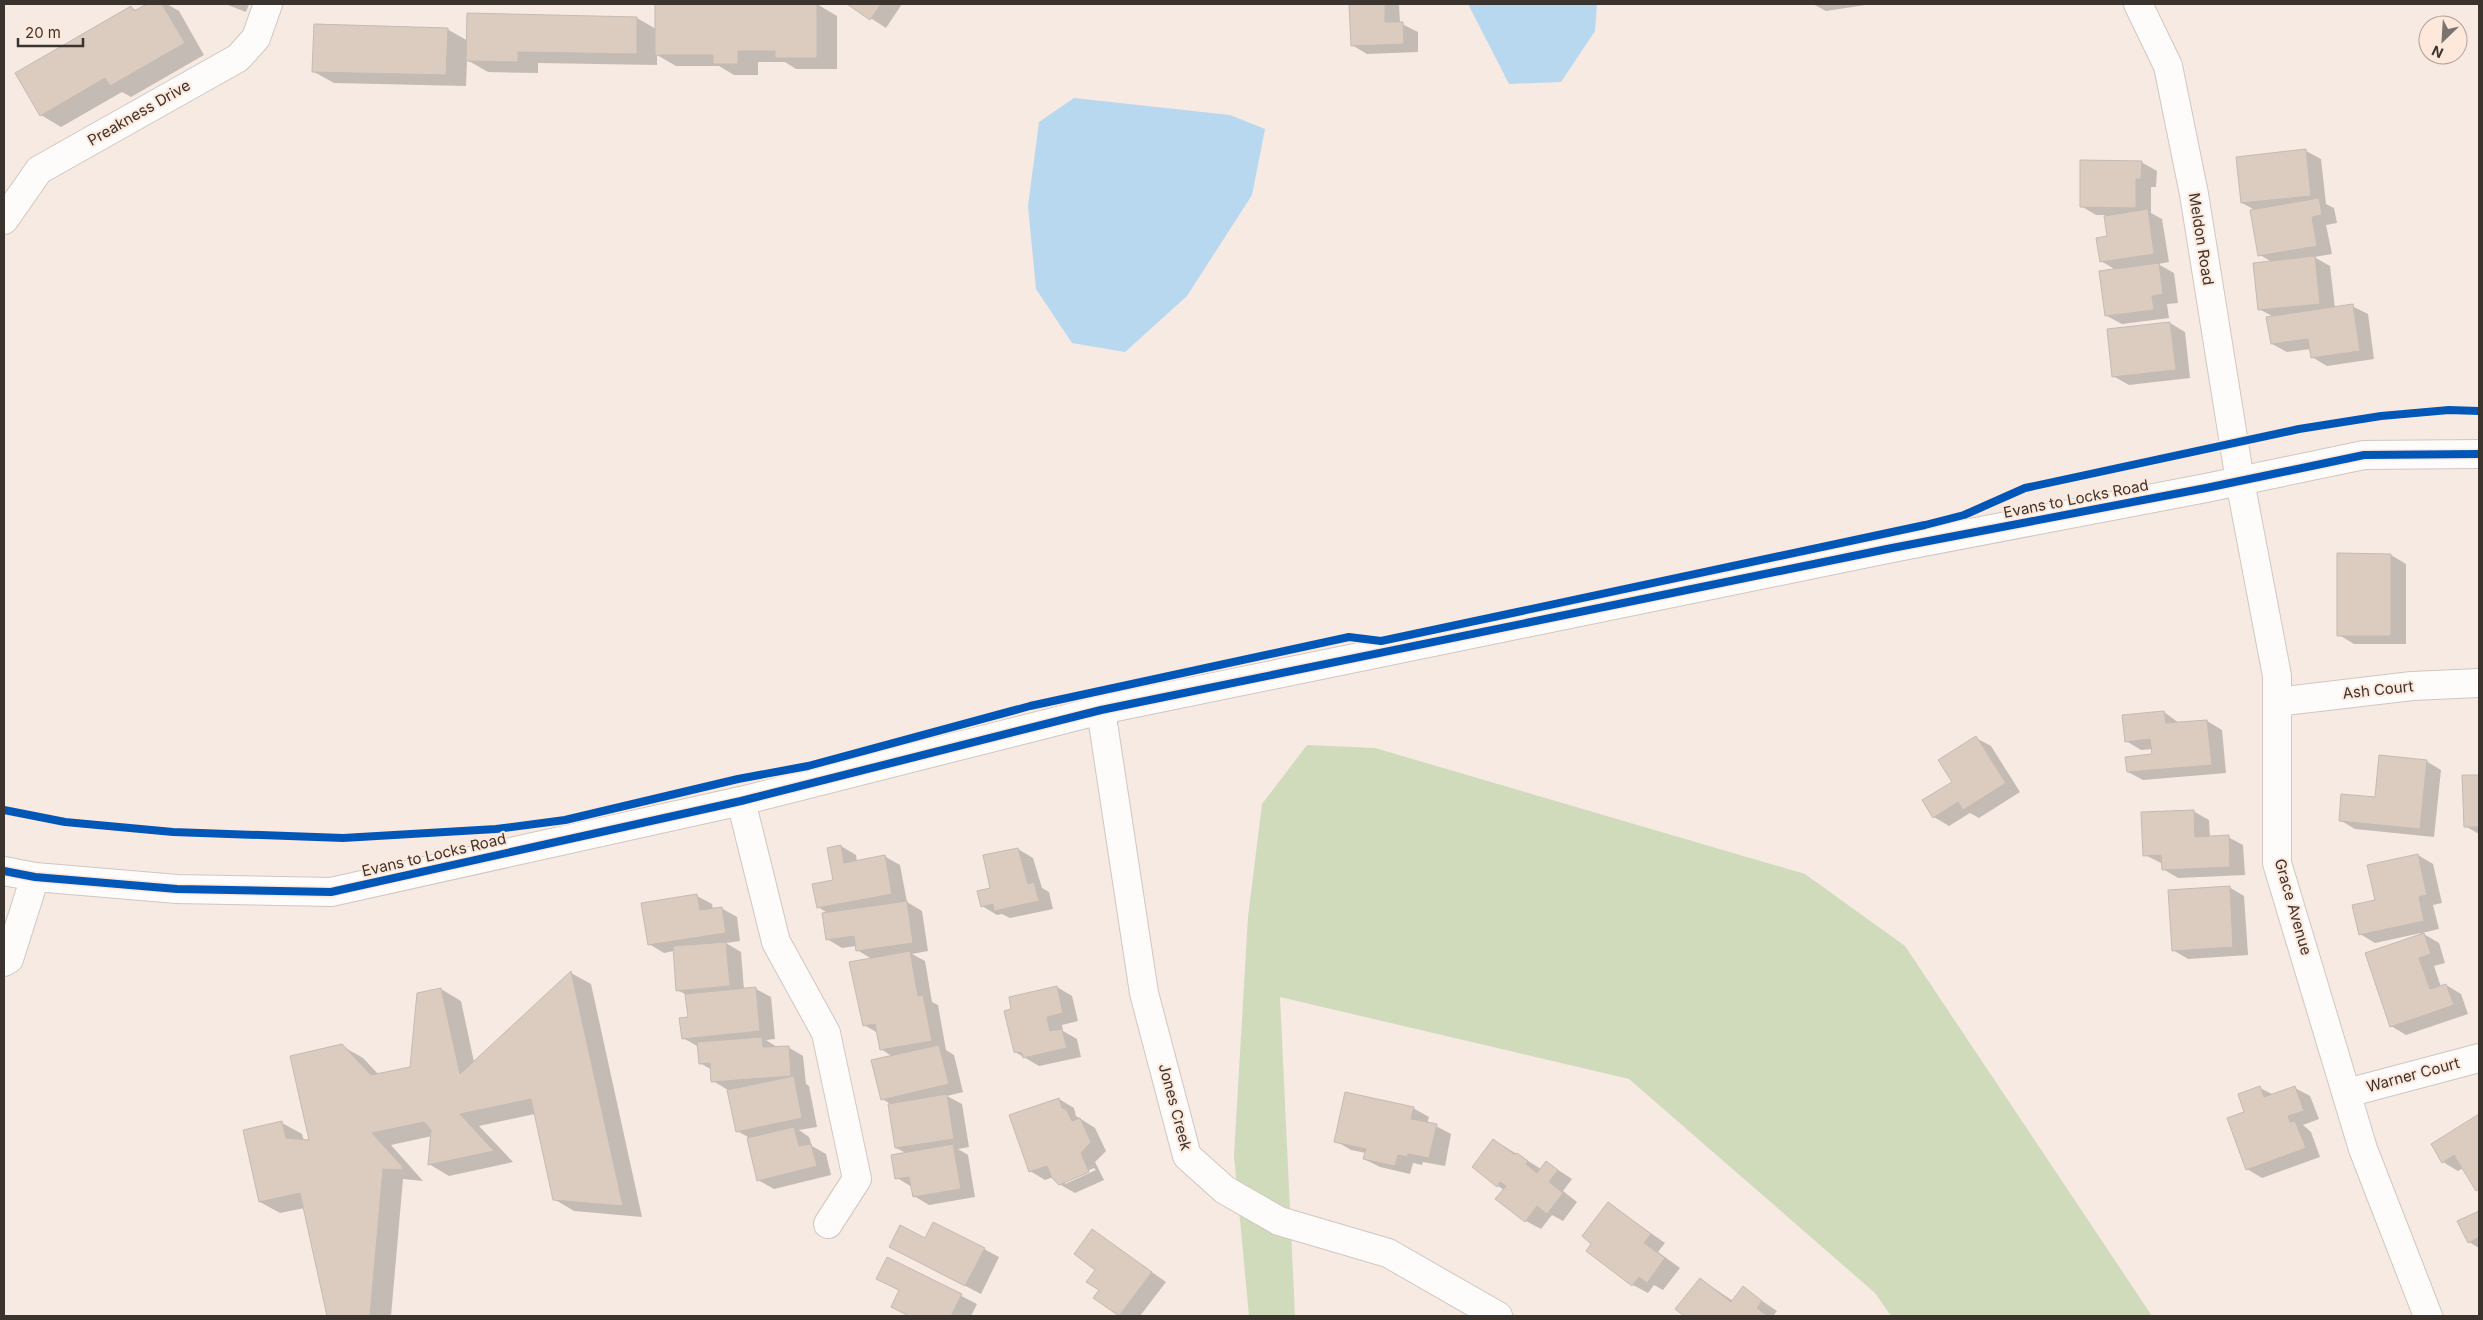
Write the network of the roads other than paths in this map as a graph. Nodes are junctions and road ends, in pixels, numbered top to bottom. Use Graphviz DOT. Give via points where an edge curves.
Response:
graph roads {
  1 [pos="268,4"];
  2 [pos="2138,4"];
  3 [pos="4,220"];
  4 [pos="2479,454"];
  5 [pos="2240,481"];
  6 [pos="2479,683"];
  7 [pos="2277,702"];
  8 [pos="1101,710"];
  9 [pos="741,801"];
  10 [pos="4,871"];
  11 [pos="35,878"];
  12 [pos="4,962"];
  13 [pos="2479,1058"];
  14 [pos="2347,1093"];
  15 [pos="828,1224"];
  16 [pos="1498,1316"];
  17 [pos="2428,1316"];
  1 -- 3 [label="street, Preakness Drive" via="256,38 238,58 39,170"];
  2 -- 5 [label="street, Meldon Road" via="2168,66 2194,194"];
  4 -- 5 [label="street, Evans to Locks Road" via="2364,455"];
  5 -- 7 [label="street, Grace Avenue" via="2277,676"];
  5 -- 8 [label="street, Evans to Locks Road" via="1892,548"];
  6 -- 7 [label="street, Ash Court" via="2412,686"];
  7 -- 14 [label="street, Grace Avenue" via="2277,863"];
  8 -- 9 [label="street, Evans to Locks Road"];
  8 -- 16 [label="street, Jones Creek" via="1144,993 1187,1156 1225,1190 1279,1221 1388,1253"];
  9 -- 11 [label="street, Evans to Locks Road" via="331,892 177,889"];
  9 -- 15 [label="street" via="776,942 826,1033 857,1179"];
  10 -- 11 [label="street, Evans to Locks Road"];
  11 -- 12 [label="street" via="9,960"];
  13 -- 14 [label="street, Warner Court"];
  14 -- 17 [label="street, Grace Avenue" via="2363,1149"];
}
